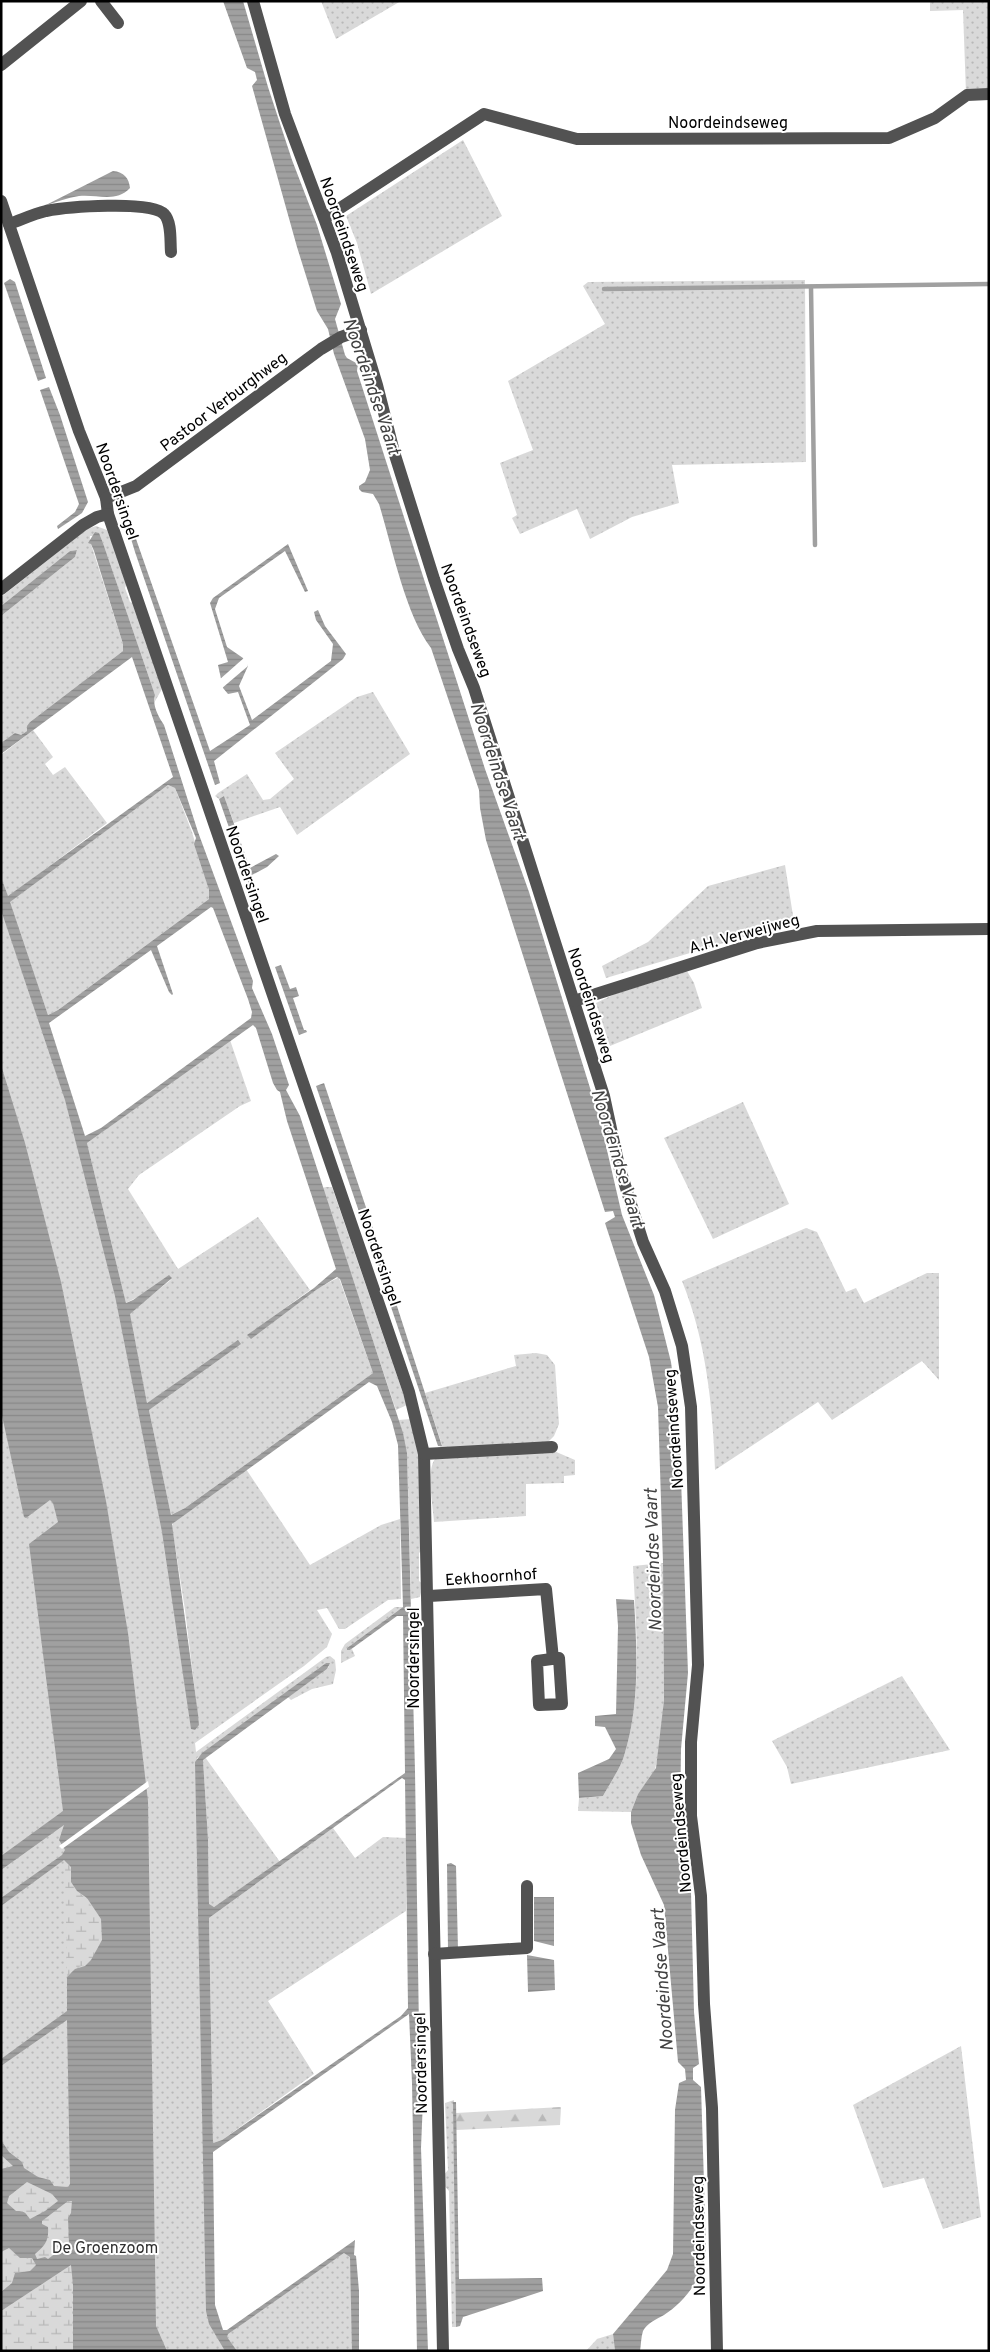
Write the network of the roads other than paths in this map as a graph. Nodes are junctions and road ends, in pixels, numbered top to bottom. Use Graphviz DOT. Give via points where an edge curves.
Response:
graph roads {
  1 [pos="81,1"];
  2 [pos="101,1"];
  3 [pos="253,1"];
  4 [pos="118,23"];
  5 [pos="1,65"];
  6 [pos="989,94"];
  7 [pos="1,201"];
  8 [pos="325,218"];
  9 [pos="9,224"];
  10 [pos="171,252"];
  11 [pos="361,330"];
  12 [pos="106,498"];
  13 [pos="108,514"];
  14 [pos="1,589"];
  15 [pos="989,929"];
  16 [pos="574,1001"];
  17 [pos="552,1447"];
  18 [pos="424,1454"];
  19 [pos="429,1596"];
  20 [pos="553,1659"];
  21 [pos="526,1886"];
  22 [pos="434,1954"];
  23 [pos="443,2351"];
  24 [pos="717,2351"];
  1 -- 5 [label="street"];
  2 -- 4 [label="street"];
  3 -- 8 [label="street, Noordeindseweg" via="285,114"];
  6 -- 8 [label="street, Noordeindseweg" via="968,95 935,118 889,138 577,138 484,114"];
  7 -- 9 [label="street, Noordersingel"];
  8 -- 11 [label="street, Noordeindseweg"];
  9 -- 10 [label="street" via="65,208 113,206 156,209 168,221"];
  9 -- 12 [label="street, Noordersingel" via="76,422"];
  11 -- 12 [label="street, Pastoor Verburghweg" via="336,340 136,486"];
  11 -- 16 [label="street, Noordeindseweg" via="394,452"];
  12 -- 13 [label="street, Noordersingel"];
  13 -- 14 [label="street" via="84,525"];
  13 -- 18 [label="street, Noordersingel" via="409,1392"];
  15 -- 16 [label="street, A.H. Verweijweg" via="817,931 757,943"];
  16 -- 24 [label="street, Noordeindseweg" via="604,1096 632,1208 665,1291 682,1346 691,1407 698,1665 691,1742 691,1798 692,1833 701,1896 704,2013 712,2108"];
  17 -- 18 [label="street"];
  18 -- 19 [label="street, Noordersingel"];
  19 -- 20 [label="street, Eekhoornhof" via="546,1589"];
  19 -- 22 [label="street, Noordersingel"];
  21 -- 22 [label="street" via="527,1948"];
  22 -- 23 [label="street, Noordersingel"];
}
